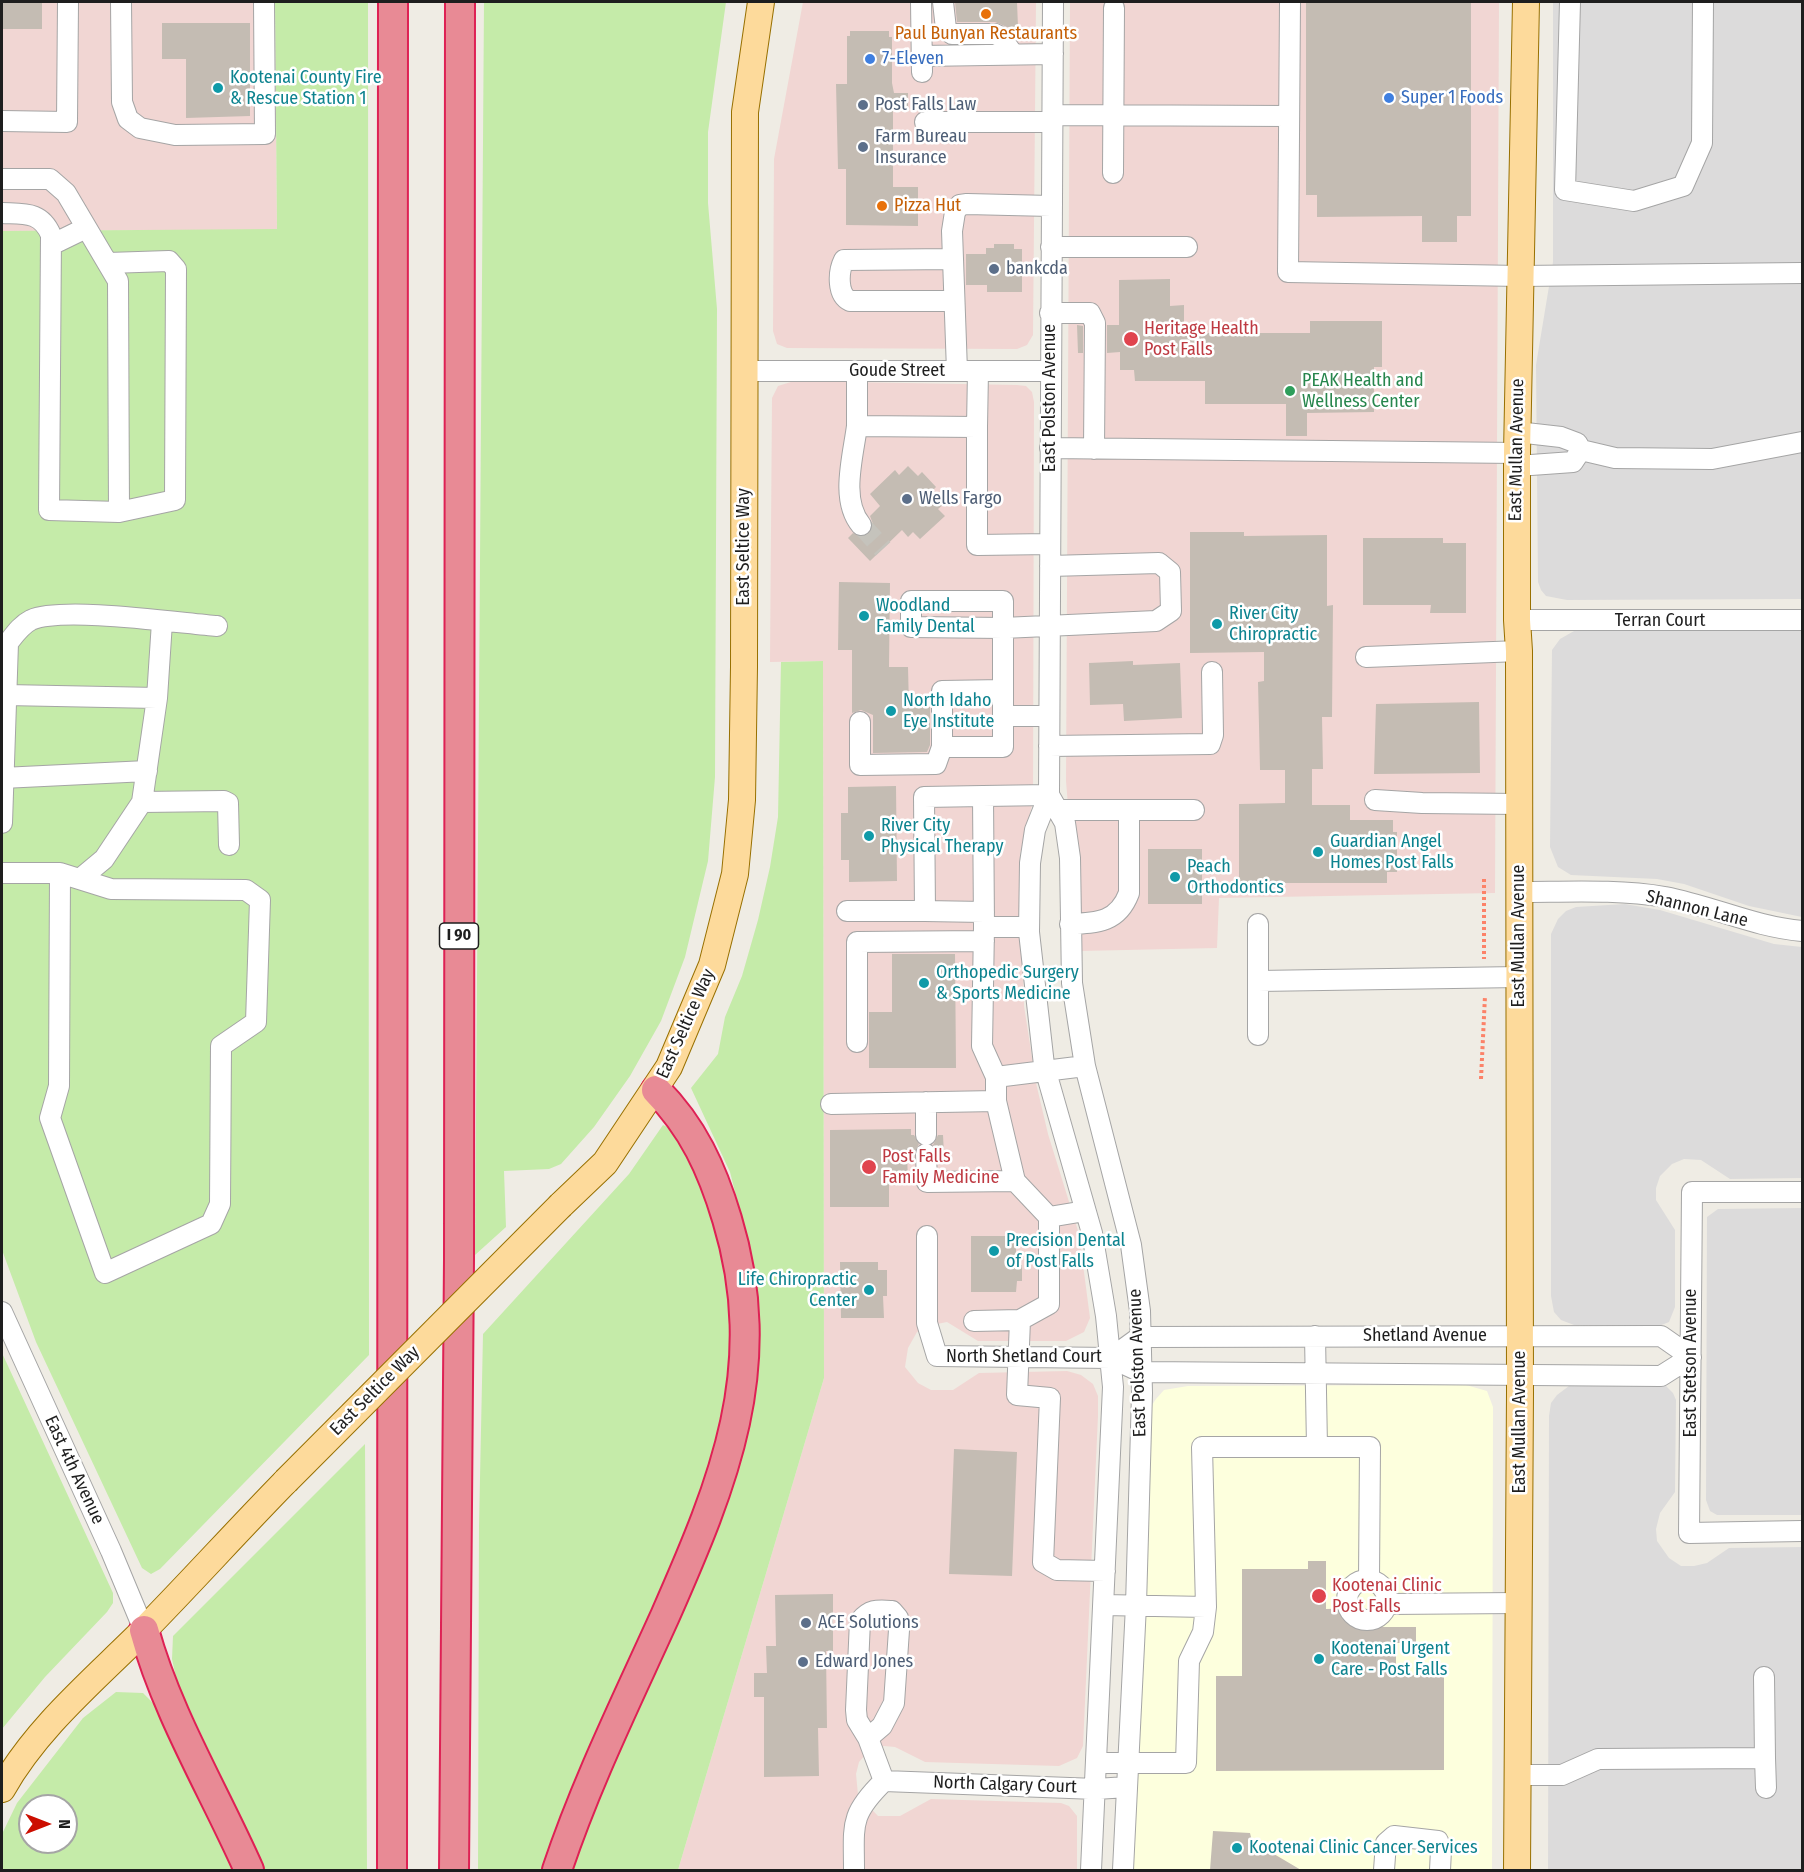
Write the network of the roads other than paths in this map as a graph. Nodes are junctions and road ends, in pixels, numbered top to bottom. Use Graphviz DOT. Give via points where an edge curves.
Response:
graph roads {
  1 [pos="68,2"];
  2 [pos="121,2"];
  3 [pos="264,2"];
  4 [pos="393,2"];
  5 [pos="460,2"];
  6 [pos="761,2"];
  7 [pos="921,2"];
  8 [pos="943,2"];
  9 [pos="1053,2"];
  10 [pos="1290,2"];
  11 [pos="1526,2"];
  12 [pos="1570,2"];
  13 [pos="1703,2"];
  14 [pos="1114,8"];
  15 [pos="1013,54"];
  16 [pos="1053,54"];
  17 [pos="1113,115"];
  18 [pos="1289,116"];
  19 [pos="1052,118"];
  20 [pos="2,121"];
  21 [pos="925,122"];
  22 [pos="1113,173"];
  23 [pos="2,179"];
  24 [pos="1051,206"];
  25 [pos="2,213"];
  26 [pos="86,228"];
  27 [pos="51,245"];
  28 [pos="1051,247"];
  29 [pos="1187,247"];
  30 [pos="953,260"];
  31 [pos="108,263"];
  32 [pos="1803,273"];
  33 [pos="1520,276"];
  34 [pos="954,301"];
  35 [pos="1050,313"];
  36 [pos="744,371"];
  37 [pos="857,371"];
  38 [pos="957,371"];
  39 [pos="978,371"];
  40 [pos="1050,371"];
  41 [pos="857,426"];
  42 [pos="977,427"];
  43 [pos="1803,442"];
  44 [pos="1050,448"];
  45 [pos="1094,449"];
  46 [pos="1517,450"];
  47 [pos="1581,450"];
  48 [pos="119,512"];
  49 [pos="861,525"];
  50 [pos="1050,544"];
  51 [pos="1050,566"];
  52 [pos="1516,620"];
  53 [pos="1803,620"];
  54 [pos="162,622"];
  55 [pos="217,626"];
  56 [pos="1049,627"];
  57 [pos="1520,651"];
  58 [pos="1366,657"];
  59 [pos="1212,672"];
  60 [pos="1003,690"];
  61 [pos="6,695"];
  62 [pos="157,698"];
  63 [pos="1003,716"];
  64 [pos="1049,716"];
  65 [pos="860,722"];
  66 [pos="1049,746"];
  67 [pos="942,747"];
  68 [pos="147,771"];
  69 [pos="2,778"];
  70 [pos="983,796"];
  71 [pos="1376,800"];
  72 [pos="142,802"];
  73 [pos="1054,803"];
  74 [pos="1519,804"];
  75 [pos="1129,810"];
  76 [pos="1194,810"];
  77 [pos="2,823"];
  78 [pos="229,845"];
  79 [pos="2,873"];
  80 [pos="60,873"];
  81 [pos="80,879"];
  82 [pos="1519,892"];
  83 [pos="847,910"];
  84 [pos="925,911"];
  85 [pos="1070,924"];
  86 [pos="1258,924"];
  87 [pos="984,927"];
  88 [pos="1029,927"];
  89 [pos="1803,931"];
  90 [pos="1519,977"];
  91 [pos="1258,981"];
  92 [pos="1258,1035"];
  93 [pos="857,1042"];
  94 [pos="1085,1066"];
  95 [pos="1045,1069"];
  96 [pos="996,1077"];
  97 [pos="656,1090"];
  98 [pos="996,1101"];
  99 [pos="926,1102"];
  100 [pos="831,1104"];
  101 [pos="1015,1181"];
  102 [pos="1803,1192"];
  103 [pos="1085,1211"];
  104 [pos="1049,1217"];
  105 [pos="927,1236"];
  106 [pos="2,1312"];
  107 [pos="1020,1320"];
  108 [pos="974,1321"];
  109 [pos="1314,1336"];
  110 [pos="1520,1336"];
  111 [pos="1140,1337"];
  112 [pos="1020,1357"];
  113 [pos="1691,1357"];
  114 [pos="1111,1358"];
  115 [pos="1141,1372"];
  116 [pos="1316,1373"];
  117 [pos="1520,1373"];
  118 [pos="1317,1447"];
  119 [pos="1803,1531"];
  120 [pos="1105,1571"];
  121 [pos="1369,1580"];
  122 [pos="1519,1603"];
  123 [pos="1387,1604"];
  124 [pos="1104,1605"];
  125 [pos="1136,1605"];
  126 [pos="1206,1607"];
  127 [pos="144,1630"];
  128 [pos="1764,1677"];
  129 [pos="868,1738"];
  130 [pos="1765,1758"];
  131 [pos="1097,1763"];
  132 [pos="1128,1763"];
  133 [pos="1518,1775"];
  134 [pos="884,1781"];
  135 [pos="1127,1787"];
  136 [pos="1766,1788"];
  137 [pos="2,1789"];
  138 [pos="1096,1789"];
  139 [pos="249,1870"];
  140 [pos="392,1870"];
  141 [pos="454,1870"];
  142 [pos="557,1870"];
  143 [pos="854,1870"];
  144 [pos="1091,1870"];
  145 [pos="1123,1870"];
  146 [pos="1384,1870"];
  147 [pos="1440,1870"];
  148 [pos="1517,1870"];
  1 -- 20 [label="street" via="67,122"];
  2 -- 3 [label="street" via="122,102 128,119 140,128 175,135 265,134"];
  4 -- 140 [label="highway"];
  5 -- 141 [label="highway, I 90" via="459,1260"];
  6 -- 36 [label="main road, East Seltice Way" via="746,112"];
  7 -- 15 [label="street" via="922,64"];
  8 -- 15 [label="street" via="946,29 952,34 995,34 1001,36"];
  9 -- 16 [label="street, East Polston Avenue"];
  10 -- 18 [label="street"];
  11 -- 33 [label="main road, East Mullan Avenue"];
  12 -- 13 [label="street" via="1564,190 1634,201 1683,186 1702,143"];
  14 -- 17 [label="street"];
  15 -- 16 [label="street"];
  16 -- 19 [label="street, East Polston Avenue"];
  17 -- 18 [label="street"];
  17 -- 19 [label="street"];
  17 -- 22 [label="street"];
  18 -- 33 [label="street" via="1288,272"];
  19 -- 21 [label="street"];
  19 -- 24 [label="street, East Polston Avenue"];
  23 -- 26 [label="street" via="50,179 66,193"];
  24 -- 28 [label="street, East Polston Avenue"];
  24 -- 30 [label="street" via="960,206 952,231"];
  25 -- 27 [label="street" via="34,214 43,220 51,235"];
  26 -- 27 [label="street"];
  26 -- 31 [label="street"];
  27 -- 48 [label="street" via="49,510"];
  28 -- 29 [label="street"];
  28 -- 35 [label="street, East Polston Avenue"];
  30 -- 34 [label="street"];
  30 -- 34 [label="street" via="844,260 840,268 841,292 850,301"];
  31 -- 48 [label="street" via="118,281"];
  31 -- 48 [label="street" via="169,261 176,269 175,500"];
  32 -- 33 [label="street"];
  33 -- 46 [label="main road, East Mullan Avenue"];
  34 -- 38 [label="street"];
  35 -- 40 [label="street, East Polston Avenue"];
  35 -- 45 [label="street" via="1093,315"];
  36 -- 37 [label="street, Goude Street"];
  36 -- 97 [label="main road, East Seltice Way" via="742,800 735,874 708,976 683,1040"];
  37 -- 38 [label="street, Goude Street"];
  37 -- 41 [label="street"];
  38 -- 39 [label="street, Goude Street"];
  39 -- 40 [label="street, Goude Street"];
  39 -- 42 [label="street"];
  40 -- 44 [label="street, East Polston Avenue"];
  41 -- 42 [label="street"];
  41 -- 49 [label="street" via="851,512"];
  42 -- 50 [label="street" via="977,545"];
  43 -- 47 [label="street" via="1712,459 1615,458"];
  44 -- 45 [label="street"];
  44 -- 50 [label="street, East Polston Avenue"];
  45 -- 46 [label="street"];
  46 -- 47 [label="street" via="1561,437 1577,443"];
  46 -- 47 [label="street" via="1573,462"];
  46 -- 52 [label="main road, East Mullan Avenue"];
  50 -- 51 [label="street, East Polston Avenue"];
  51 -- 56 [label="street, East Polston Avenue"];
  51 -- 56 [label="street" via="1159,563 1170,572 1171,611 1156,621"];
  52 -- 53 [label="street, Terran Court"];
  52 -- 57 [label="main road, East Mullan Avenue"];
  54 -- 55 [label="street"];
  54 -- 61 [label="street" via="66,614 32,620 8,643"];
  54 -- 62 [label="street"];
  56 -- 60 [label="street" via="1003,628"];
  56 -- 64 [label="street, East Polston Avenue"];
  57 -- 58 [label="street"];
  57 -- 74 [label="main road, East Mullan Avenue"];
  59 -- 66 [label="street" via="1210,744"];
  60 -- 63 [label="street"];
  60 -- 67 [label="street" via="942,691"];
  61 -- 62 [label="street"];
  61 -- 69 [label="street"];
  62 -- 68 [label="street"];
  63 -- 64 [label="street"];
  63 -- 67 [label="street" via="1003,747"];
  64 -- 66 [label="street, East Polston Avenue"];
  65 -- 67 [label="street" via="860,765 936,764"];
  66 -- 73 [label="street, East Polston Avenue"];
  68 -- 69 [label="street"];
  68 -- 72 [label="street"];
  69 -- 77 [label="street"];
  70 -- 73 [label="street"];
  70 -- 84 [label="street" via="924,797"];
  70 -- 87 [label="street"];
  71 -- 74 [label="street"];
  72 -- 78 [label="street" via="224,801 228,803"];
  72 -- 81 [label="street" via="104,859"];
  73 -- 75 [label="street"];
  73 -- 85 [label="street, East Polston Avenue" via="1065,823 1070,858"];
  73 -- 88 [label="street, East Polston Avenue" via="1035,830"];
  74 -- 82 [label="main road, East Mullan Avenue"];
  75 -- 76 [label="street"];
  75 -- 85 [label="street" via="1129,893 1125,903 1110,919 1100,923"];
  79 -- 80 [label="street"];
  80 -- 81 [label="street"];
  80 -- 81 [label="street" via="59,1086 50,1118 105,1273 211,1224 220,1204 221,1046 256,1022 260,900 246,890 111,889"];
  82 -- 89 [label="street, Shannon Lane" via="1614,892 1666,897 1766,926"];
  82 -- 90 [label="main road, East Mullan Avenue"];
  83 -- 84 [label="street"];
  84 -- 87 [label="street"];
  85 -- 94 [label="street, East Polston Avenue" via="1072,983"];
  86 -- 91 [label="street"];
  87 -- 88 [label="street"];
  87 -- 93 [label="street" via="857,942"];
  87 -- 96 [label="street" via="982,1046"];
  88 -- 95 [label="street, East Polston Avenue"];
  90 -- 91 [label="street"];
  90 -- 110 [label="main road, East Mullan Avenue"];
  91 -- 92 [label="street"];
  94 -- 95 [label="street"];
  94 -- 111 [label="street, East Polston Avenue" via="1131,1245"];
  95 -- 96 [label="street"];
  95 -- 103 [label="street, East Polston Avenue"];
  96 -- 98 [label="street"];
  97 -- 127 [label="main road, East Seltice Way, bridge" via="605,1163 286,1481"];
  97 -- 142 [label="highway" via="698,1143 734,1240 744,1298 743,1377 734,1430 707,1521 590,1783"];
  98 -- 99 [label="street"];
  98 -- 101 [label="street"];
  99 -- 100 [label="street"];
  99 -- 101 [label="street" via="927,1182"];
  101 -- 104 [label="street"];
  102 -- 113 [label="street, East Stetson Avenue" via="1692,1192"];
  103 -- 104 [label="street"];
  103 -- 114 [label="street, East Polston Avenue" via="1092,1233"];
  104 -- 107 [label="street" via="1049,1304"];
  105 -- 112 [label="street, North Shetland Court" via="927,1323 937,1356"];
  106 -- 127 [label="street, East 4th Avenue"];
  107 -- 108 [label="street"];
  107 -- 112 [label="street"];
  109 -- 110 [label="street, Shetland Avenue"];
  109 -- 111 [label="street, Shetland Avenue"];
  109 -- 116 [label="street"];
  110 -- 113 [label="street, Shetland Avenue" via="1661,1336"];
  110 -- 117 [label="main road, East Mullan Avenue"];
  111 -- 114 [label="street"];
  111 -- 115 [label="street, East Polston Avenue"];
  112 -- 114 [label="street, North Shetland Court"];
  112 -- 120 [label="street" via="1017,1395 1050,1398 1043,1562 1057,1570"];
  113 -- 117 [label="street, Shetland Avenue" via="1661,1376"];
  113 -- 119 [label="street, East Stetson Avenue" via="1689,1533"];
  114 -- 115 [label="street, Shetland Avenue"];
  114 -- 120 [label="street, East Polston Avenue"];
  115 -- 116 [label="street, Shetland Avenue"];
  115 -- 125 [label="street, East Polston Avenue"];
  116 -- 117 [label="street, Shetland Avenue"];
  116 -- 118 [label="street"];
  117 -- 122 [label="main road, East Mullan Avenue"];
  118 -- 121 [label="street" via="1370,1447"];
  118 -- 126 [label="street" via="1202,1447"];
  120 -- 124 [label="street, East Polston Avenue"];
  121 -- 123 [label="street" via="1385,1591"];
  121 -- 123 [label="street" via="1357,1583 1348,1593 1351,1612 1362,1620 1375,1619"];
  122 -- 123 [label="street"];
  122 -- 133 [label="main road, East Mullan Avenue"];
  124 -- 125 [label="street"];
  124 -- 131 [label="street, East Polston Avenue"];
  125 -- 126 [label="street"];
  125 -- 132 [label="street, East Polston Avenue"];
  126 -- 132 [label="street" via="1203,1632 1189,1661 1186,1763"];
  127 -- 137 [label="main road, East Seltice Way" via="59,1714 13,1769"];
  127 -- 139 [label="highway" via="168,1702"];
  128 -- 130 [label="street"];
  129 -- 129 [label="street" via="857,1720 856,1710 860,1621 867,1612 892,1611 898,1618 899,1630 894,1703 890,1714"];
  129 -- 134 [label="street"];
  130 -- 133 [label="street" via="1598,1759 1562,1775"];
  130 -- 136 [label="street"];
  131 -- 132 [label="street"];
  131 -- 138 [label="street, East Polston Avenue"];
  132 -- 135 [label="street, East Polston Avenue"];
  133 -- 148 [label="main road, East Mullan Avenue"];
  134 -- 138 [label="street, North Calgary Court"];
  134 -- 143 [label="street" via="855,1816"];
  135 -- 138 [label="street, North Calgary Court"];
  135 -- 145 [label="street, East Polston Avenue"];
  138 -- 144 [label="street, East Polston Avenue"];
  146 -- 147 [label="street" via="1386,1843 1394,1836 1438,1841"];
}
